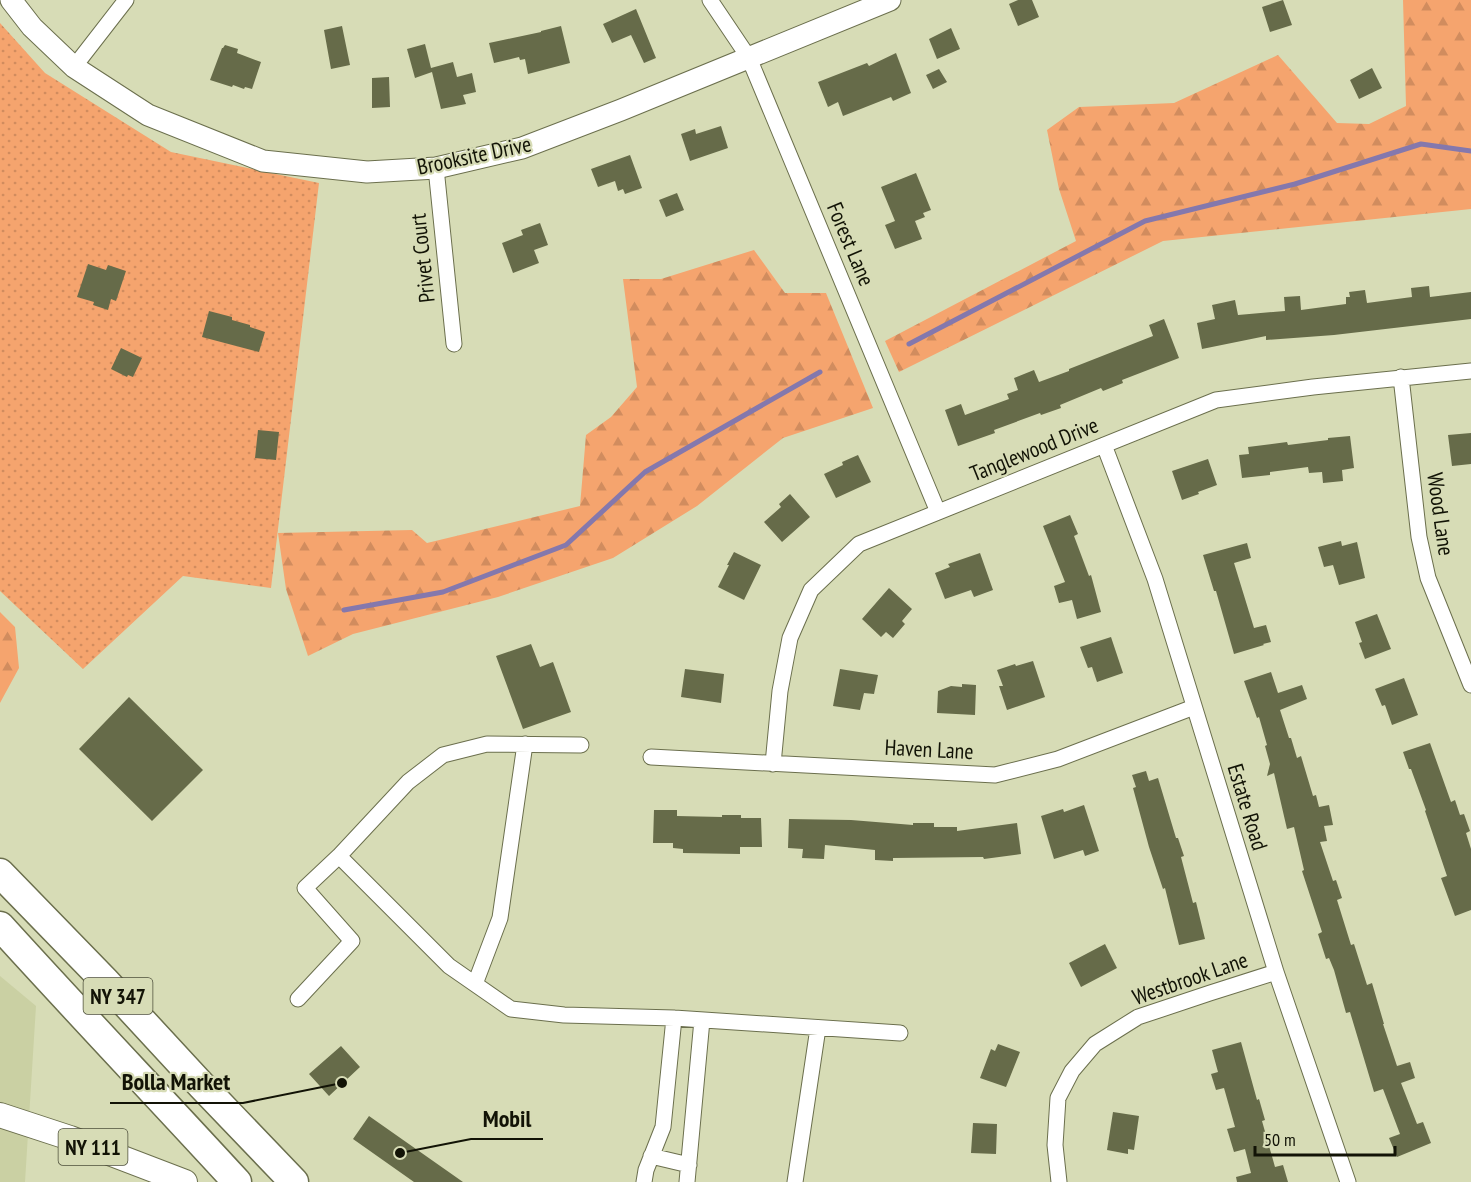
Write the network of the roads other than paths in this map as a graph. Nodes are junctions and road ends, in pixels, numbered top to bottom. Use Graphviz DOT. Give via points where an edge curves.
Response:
graph roads {
  1 [pos="11,0"];
  2 [pos="126,0"];
  3 [pos="710,0"];
  4 [pos="890,0"];
  5 [pos="749,58"];
  6 [pos="74,68"];
  7 [pos="436,168"];
  8 [pos="454,344"];
  9 [pos="1471,370"];
  10 [pos="1401,377"];
  11 [pos="1104,445"];
  12 [pos="938,512"];
  13 [pos="1471,686"];
  14 [pos="1194,707"];
  15 [pos="525,744"];
  16 [pos="581,745"];
  17 [pos="651,757"];
  18 [pos="773,764"];
  19 [pos="339,856"];
  20 [pos="0,873"];
  21 [pos="0,926"];
  22 [pos="1276,972"];
  23 [pos="475,984"];
  24 [pos="298,999"];
  25 [pos="674,1018"];
  26 [pos="702,1020"];
  27 [pos="818,1028"];
  28 [pos="900,1034"];
  29 [pos="0,1115"];
  30 [pos="651,1156"];
  31 [pos="689,1165"];
  32 [pos="185,1182"];
  33 [pos="237,1182"];
  34 [pos="294,1182"];
  35 [pos="644,1182"];
  36 [pos="687,1182"];
  37 [pos="795,1182"];
  38 [pos="1059,1182"];
  39 [pos="1348,1182"];
  1 -- 6 [label="street, Brooksite Drive"];
  2 -- 6 [label="street"];
  3 -- 5 [label="street, Forest Lane"];
  4 -- 5 [label="street, Brooksite Drive"];
  5 -- 7 [label="street, Brooksite Drive" via="522,148"];
  5 -- 12 [label="street, Forest Lane"];
  6 -- 7 [label="street, Brooksite Drive" via="148,115 263,160 367,172"];
  7 -- 8 [label="street, Privet Court"];
  9 -- 10 [label="street, Tanglewood Drive"];
  10 -- 11 [label="street, Tanglewood Drive" via="1216,400"];
  10 -- 13 [label="street, Wood Lane" via="1419,537 1428,578"];
  11 -- 12 [label="street, Tanglewood Drive"];
  11 -- 14 [label="street, Estate Road" via="1155,579"];
  12 -- 18 [label="street, Tanglewood Drive" via="859,544 811,590 790,638"];
  14 -- 18 [label="street, Haven Lane" via="1058,759 995,775"];
  14 -- 22 [label="street, Estate Road"];
  15 -- 16 [label="street"];
  15 -- 19 [label="street" via="487,744 443,754 408,782"];
  15 -- 23 [label="street" via="500,918"];
  17 -- 18 [label="street, Haven Lane"];
  19 -- 23 [label="street" via="449,966"];
  19 -- 24 [label="street" via="305,888 352,941"];
  20 -- 34 [label="highway, NY 347"];
  21 -- 33 [label="highway, NY 347"];
  22 -- 38 [label="street, Westbrook Lane" via="1138,1017 1095,1044 1072,1071 1058,1098 1055,1145"];
  22 -- 39 [label="street, Estate Road"];
  23 -- 25 [label="street" via="511,1009 564,1015"];
  25 -- 26 [label="street"];
  25 -- 30 [label="street" via="663,1127"];
  26 -- 27 [label="street"];
  26 -- 31 [label="street"];
  27 -- 28 [label="street"];
  27 -- 37 [label="street"];
  29 -- 32 [label="main road, NY 111"];
  30 -- 31 [label="street"];
  30 -- 35 [label="street"];
  31 -- 36 [label="street"];
}
